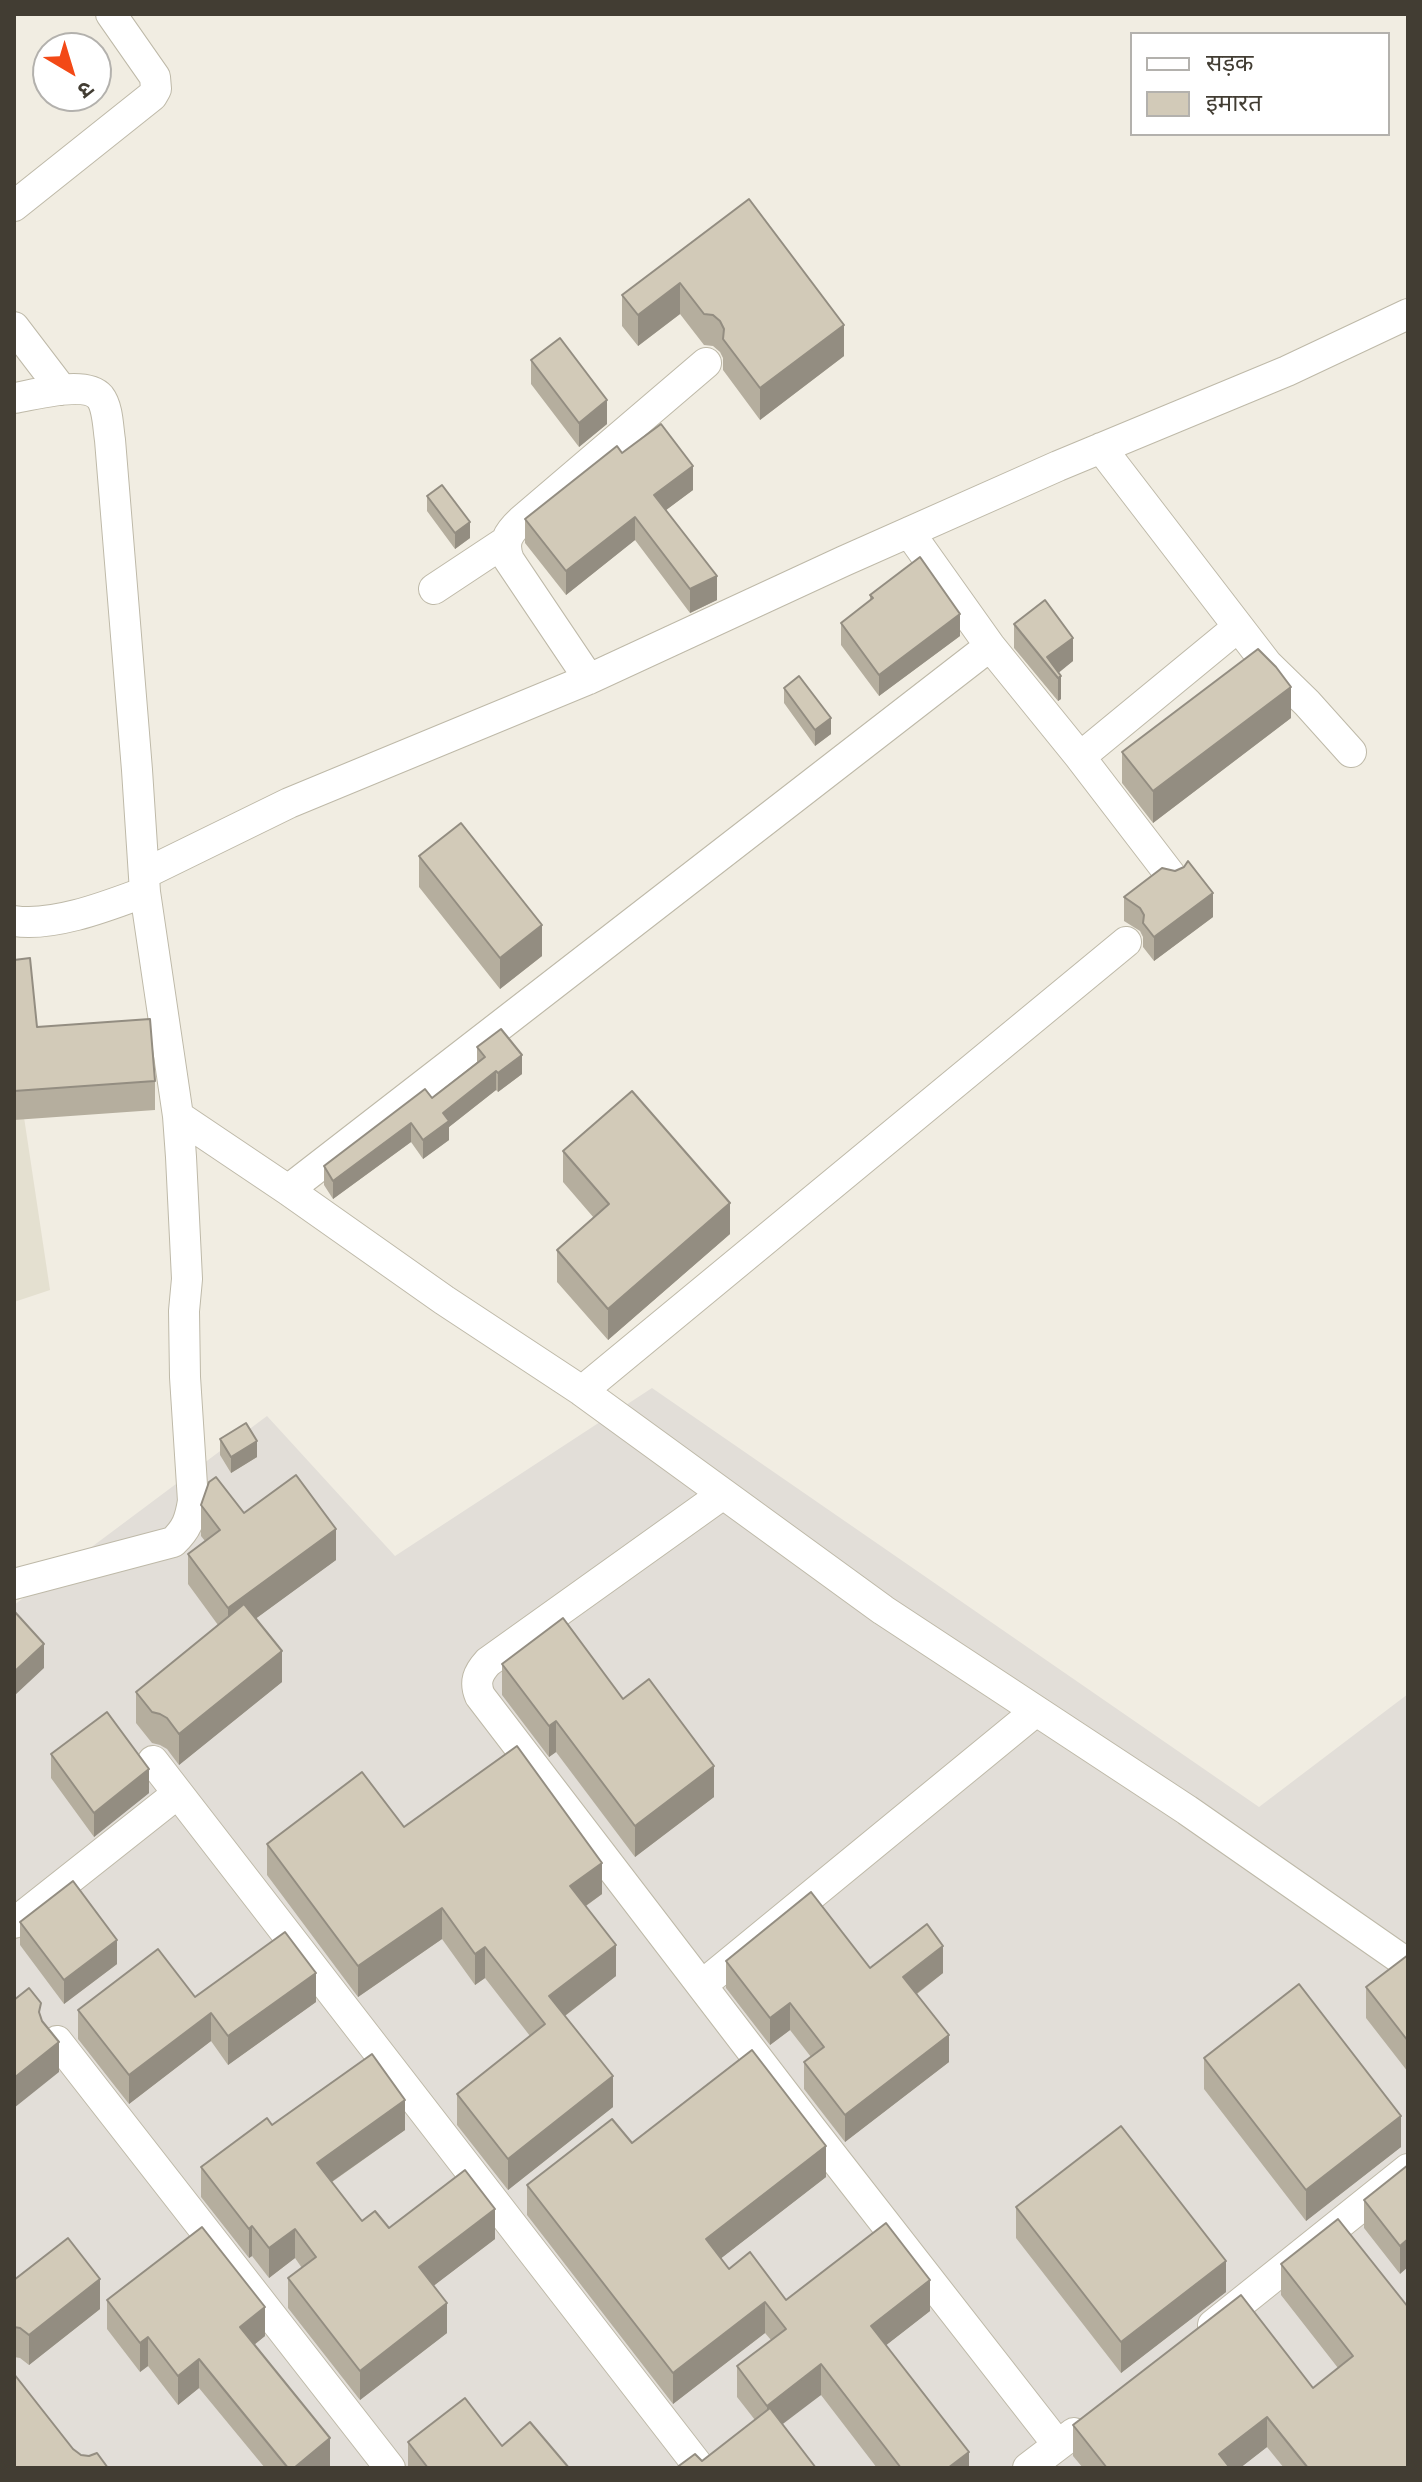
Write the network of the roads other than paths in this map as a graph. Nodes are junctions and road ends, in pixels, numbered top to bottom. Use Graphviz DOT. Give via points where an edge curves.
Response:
graph roads {
  1 [pos="111,14"];
  2 [pos="14,206"];
  3 [pos="1408,314"];
  4 [pos="14,327"];
  5 [pos="706,363"];
  6 [pos="62,390"];
  7 [pos="14,398"];
  8 [pos="1101,448"];
  9 [pos="909,532"];
  10 [pos="505,542"];
  11 [pos="434,589"];
  12 [pos="1238,627"];
  13 [pos="990,646"];
  14 [pos="589,679"];
  15 [pos="1351,752"];
  16 [pos="1080,757"];
  17 [pos="1172,877"];
  18 [pos="144,883"];
  19 [pos="14,921"];
  20 [pos="1126,942"];
  21 [pos="178,1116"];
  22 [pos="288,1190"];
  23 [pos="582,1391"];
  24 [pos="723,1494"];
  25 [pos="14,1584"];
  26 [pos="1036,1711"];
  27 [pos="153,1761"];
  28 [pos="177,1794"];
  29 [pos="14,1923"];
  30 [pos="1408,1964"];
  31 [pos="702,1985"];
  32 [pos="57,2041"];
  33 [pos="1408,2169"];
  34 [pos="1186,2346"];
  35 [pos="1093,2418"];
  36 [pos="1058,2445"];
  37 [pos="390,2468"];
  38 [pos="700,2468"];
  39 [pos="1028,2468"];
  1 -- 2 [label="street" via="155,77 156,89"];
  3 -- 8 [label="street"];
  4 -- 6 [label="street"];
  5 -- 10 [label="street" via="521,521"];
  6 -- 7 [label="street"];
  6 -- 18 [label="street" via="87,390 101,398 108,428"];
  8 -- 9 [label="street"];
  8 -- 12 [label="street"];
  9 -- 13 [label="street"];
  9 -- 14 [label="street"];
  10 -- 11 [label="street"];
  10 -- 14 [label="street" via="509,560"];
  12 -- 15 [label="street"];
  12 -- 16 [label="street"];
  13 -- 16 [label="street"];
  13 -- 22 [label="street"];
  14 -- 18 [label="street" via="289,803"];
  16 -- 17 [label="street"];
  18 -- 19 [label="street" via="87,912"];
  18 -- 21 [label="street"];
  20 -- 23 [label="street"];
  21 -- 22 [label="street"];
  21 -- 25 [label="street" via="187,1279 184,1338 193,1501 189,1521 173,1542"];
  22 -- 23 [label="street"];
  23 -- 24 [label="street"];
  24 -- 26 [label="street" via="883,1610"];
  24 -- 31 [label="street" via="488,1662 477,1679 480,1696"];
  26 -- 30 [label="street"];
  26 -- 31 [label="street"];
  27 -- 28 [label="street"];
  28 -- 29 [label="street"];
  28 -- 38 [label="street"];
  31 -- 36 [label="street"];
  32 -- 37 [label="street"];
  33 -- 34 [label="street"];
  35 -- 36 [label="street"];
  36 -- 39 [label="street"];
}
